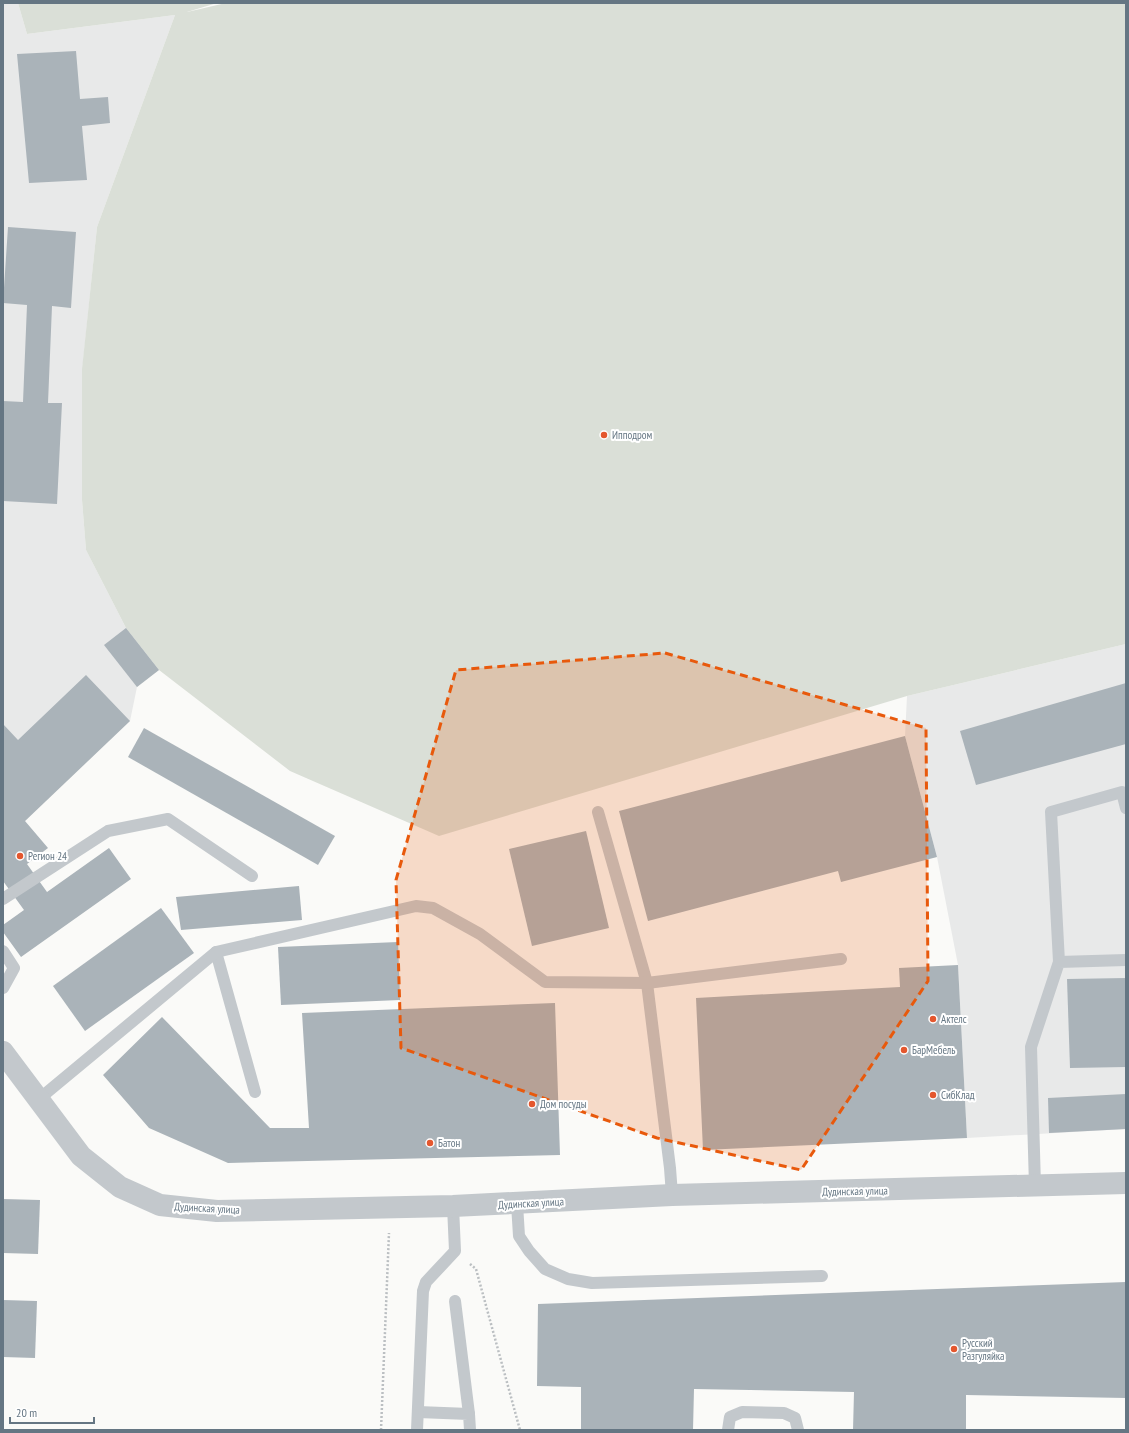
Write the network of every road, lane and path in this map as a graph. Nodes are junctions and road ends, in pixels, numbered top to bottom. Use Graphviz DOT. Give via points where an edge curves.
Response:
graph roads {
  1 [pos="1126,808"];
  2 [pos="598,812"];
  3 [pos="252,876"];
  4 [pos="3,899"];
  5 [pos="3,951"];
  6 [pos="216,952"];
  7 [pos="841,959"];
  8 [pos="1126,960"];
  9 [pos="1059,962"];
  10 [pos="647,983"];
  11 [pos="3,988"];
  12 [pos="3,1052"];
  13 [pos="255,1092"];
  14 [pos="39,1099"];
  15 [pos="1126,1183"];
  16 [pos="1035,1186"];
  17 [pos="672,1195"];
  18 [pos="517,1204"];
  19 [pos="453,1206"];
  20 [pos="389,1227"];
  21 [pos="455,1251"];
  22 [pos="822,1276"];
  23 [pos="455,1301"];
  24 [pos="418,1412"];
  25 [pos="469,1414"];
  26 [pos="381,1430"];
  27 [pos="417,1430"];
  28 [pos="470,1430"];
  29 [pos="520,1430"];
  30 [pos="728,1430"];
  31 [pos="798,1430"];
  1 -- 9 [label="lane" via="1122,792 1051,812"];
  2 -- 10 [label="lane"];
  3 -- 4 [label="lane" via="168,819 108,831"];
  5 -- 11 [label="lane" via="14,968"];
  6 -- 10 [label="lane" via="416,906 432,908 480,934 545,982"];
  6 -- 13 [label="lane"];
  6 -- 14 [label="lane"];
  7 -- 10 [label="lane"];
  8 -- 9 [label="lane"];
  9 -- 16 [label="lane" via="1031,1047"];
  10 -- 17 [label="lane"];
  12 -- 14 [label="street, Дудинская улица"];
  14 -- 19 [label="street, Дудинская улица" via="81,1156 120,1188 160,1205 217,1211"];
  15 -- 16 [label="street, Дудинская улица"];
  16 -- 17 [label="street, Дудинская улица"];
  17 -- 18 [label="street, Дудинская улица"];
  18 -- 19 [label="street, Дудинская улица"];
  18 -- 22 [label="lane" via="519,1236 529,1251 545,1269 568,1280 592,1283"];
  19 -- 21 [label="lane"];
  20 -- 26 [label="path"];
  21 -- 24 [label="lane" via="426,1282"];
  21 -- 29 [label="path" via="476,1269"];
  23 -- 25 [label="lane"];
  24 -- 25 [label="lane"];
  24 -- 27 [label="lane"];
  25 -- 28 [label="lane"];
  30 -- 31 [label="lane" via="730,1417 742,1412 784,1412 795,1418"];
}
